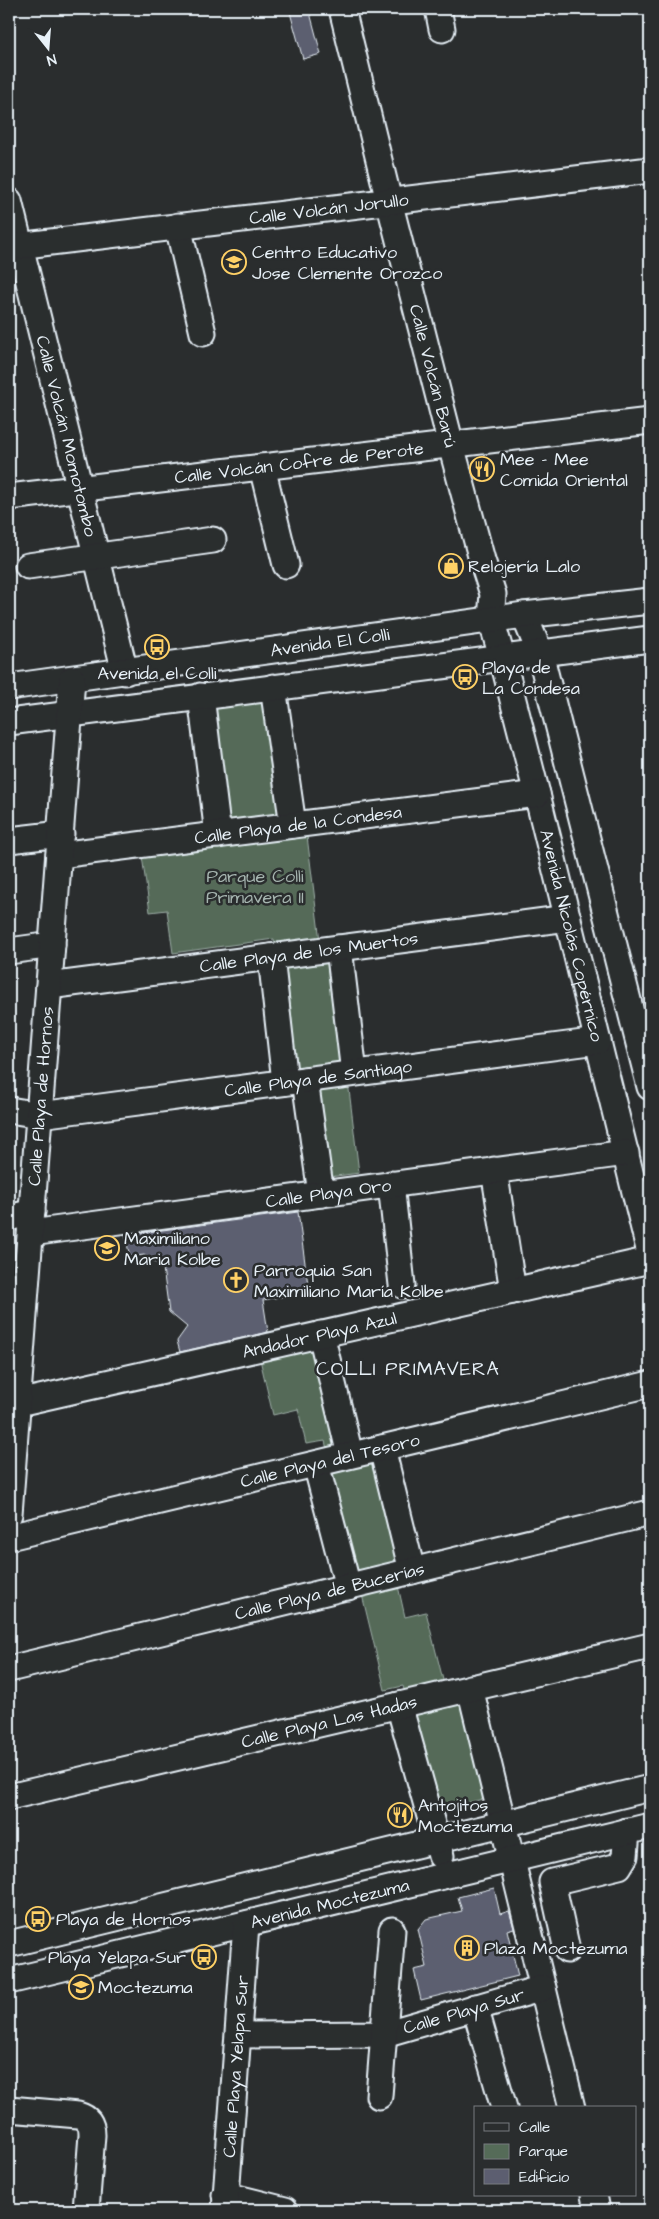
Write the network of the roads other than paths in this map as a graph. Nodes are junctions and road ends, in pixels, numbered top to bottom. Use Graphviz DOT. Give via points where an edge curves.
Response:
graph roads {
  1 [pos="342,9"];
  2 [pos="650,170"];
  3 [pos="9,201"];
  4 [pos="389,201"];
  5 [pos="178,226"];
  6 [pos="14,246"];
  7 [pos="203,333"];
  8 [pos="650,421"];
  9 [pos="451,445"];
  10 [pos="262,467"];
  11 [pos="80,488"];
  12 [pos="9,497"];
  13 [pos="212,540"];
  14 [pos="97,555"];
  15 [pos="286,565"];
  16 [pos="28,566"];
  17 [pos="493,594"];
  18 [pos="650,600"];
  19 [pos="524,615"];
  20 [pos="491,619"];
  21 [pos="650,639"];
  22 [pos="540,653"];
  23 [pos="502,657"];
  24 [pos="125,672"];
  25 [pos="72,679"];
  26 [pos="9,687"];
  27 [pos="273,687"];
  28 [pos="201,696"];
  29 [pos="70,714"];
  30 [pos="9,722"];
  31 [pos="538,794"];
  32 [pos="293,825"];
  33 [pos="218,835"];
  34 [pos="9,840"];
  35 [pos="60,845"];
  36 [pos="568,918"];
  37 [pos="52,945"];
  38 [pos="339,948"];
  39 [pos="9,951"];
  40 [pos="271,957"];
  41 [pos="49,986"];
  42 [pos="598,1041"];
  43 [pos="354,1073"];
  44 [pos="649,1077"];
  45 [pos="295,1081"];
  46 [pos="608,1081"];
  47 [pos="9,1110"];
  48 [pos="40,1115"];
  49 [pos="626,1153"];
  50 [pos="494,1170"];
  51 [pos="391,1184"];
  52 [pos="321,1194"];
  53 [pos="24,1221"];
  54 [pos="650,1253"];
  55 [pos="650,1260"];
  56 [pos="402,1285"];
  57 [pos="512,1291"];
  58 [pos="17,1312"];
  59 [pos="321,1334"];
  60 [pos="650,1384"];
  61 [pos="18,1402"];
  62 [pos="382,1448"];
  63 [pos="350,1455"];
  64 [pos="316,1464"];
  65 [pos="10,1481"];
  66 [pos="650,1513"];
  67 [pos="9,1514"];
  68 [pos="9,1537"];
  69 [pos="412,1571"];
  70 [pos="348,1587"];
  71 [pos="650,1646"];
  72 [pos="9,1668"];
  73 [pos="470,1688"];
  74 [pos="399,1705"];
  75 [pos="650,1788"];
  76 [pos="9,1797"];
  77 [pos="503,1825"];
  78 [pos="639,1829"];
  79 [pos="437,1841"];
  80 [pos="511,1859"];
  81 [pos="447,1875"];
  82 [pos="246,1924"];
  83 [pos="392,1930"];
  84 [pos="9,1944"];
  85 [pos="566,1950"];
  86 [pos="9,1981"];
  87 [pos="543,1988"];
  88 [pos="475,2007"];
  89 [pos="384,2034"];
  90 [pos="239,2035"];
  91 [pos="379,2096"];
  92 [pos="503,2106"];
  93 [pos="572,2106"];
  94 [pos="9,2109"];
  95 [pos="594,2196"];
  96 [pos="225,2203"];
  97 [pos="86,2210"];
  98 [pos="285,2210"];
  99 [pos="597,2210"];
  1 -- 4 [label="street, Calle Volcán Barú"];
  2 -- 4 [label="street, Calle Volcán Jorullo"];
  3 -- 6 [label="street, Calle Volcán Momotombo"];
  4 -- 5 [label="street, Calle Volcán Jorullo"];
  4 -- 9 [label="street, Calle Volcán Barú"];
  5 -- 6 [label="street, Calle Volcán Jorullo"];
  5 -- 7 [label="street"];
  6 -- 11 [label="street, Calle Volcán Momotombo"];
  8 -- 9 [label="street, Calle Volcán Cofre de Perote"];
  9 -- 10 [label="street, Calle Volcán Cofre de Perote"];
  9 -- 17 [label="street, Calle Volcán Barú"];
  10 -- 11 [label="street, Calle Volcán Cofre de Perote"];
  10 -- 15 [label="street"];
  11 -- 12 [label="street, Calle Volcán Cofre de Perote"];
  11 -- 14 [label="street, Calle Volcán Momotombo"];
  13 -- 14 [label="street"];
  14 -- 16 [label="street"];
  14 -- 24 [label="street, Calle Volcán Momotombo"];
  17 -- 19 [label="street"];
  17 -- 20 [label="street, Calle Volcán Barú"];
  18 -- 19 [label="street, Avenida El Colli"];
  19 -- 20 [label="street, Avenida El Colli"];
  19 -- 22 [label="street"];
  20 -- 23 [label="street, Avenida Nicolás Copérnico"];
  20 -- 24 [label="street, Avenida El Colli"];
  21 -- 22 [label="street, Avenida El Colli"];
  22 -- 23 [label="street, Avenida El Colli"];
  22 -- 44 [label="street"];
  23 -- 27 [label="street, Avenida El Colli"];
  23 -- 31 [label="street, Avenida Nicolás Copérnico"];
  24 -- 25 [label="street, Avenida El Colli"];
  25 -- 26 [label="street, Avenida El Colli"];
  25 -- 29 [label="street, Calle Playa de Hornos"];
  27 -- 28 [label="street, Avenida El Colli"];
  27 -- 32 [label="street"];
  28 -- 29 [label="street, Avenida El Colli"];
  28 -- 33 [label="street"];
  29 -- 30 [label="street, Avenida El Colli"];
  29 -- 35 [label="street, Calle Playa de Hornos"];
  31 -- 32 [label="street, Calle Playa de la Condesa"];
  31 -- 36 [label="street, Avenida Nicolás Copérnico"];
  32 -- 33 [label="street, Calle Playa de la Condesa"];
  33 -- 35 [label="street, Calle Playa de la Condesa"];
  34 -- 35 [label="street, Calle Playa de la Condesa"];
  35 -- 37 [label="street, Calle Playa de Hornos"];
  36 -- 38 [label="street, Calle Playa de los Muertos"];
  36 -- 42 [label="street, Avenida Nicolás Copérnico"];
  37 -- 39 [label="street"];
  37 -- 41 [label="street, Calle Playa de Hornos"];
  38 -- 40 [label="street, Calle Playa de los Muertos"];
  38 -- 43 [label="street"];
  40 -- 41 [label="street, Calle Playa de los Muertos"];
  40 -- 45 [label="street"];
  41 -- 48 [label="street, Calle Playa de Hornos"];
  42 -- 43 [label="street, Calle Playa de Santiago"];
  42 -- 46 [label="street, Avenida Nicolás Copérnico"];
  43 -- 45 [label="street, Calle Playa de Santiago"];
  44 -- 46 [label="street"];
  45 -- 48 [label="street, Calle Playa de Santiago"];
  45 -- 52 [label="street"];
  46 -- 49 [label="street, Avenida Nicolás Copérnico"];
  47 -- 48 [label="street, Calle Playa de Santiago"];
  48 -- 53 [label="street, Calle Playa de Hornos"];
  49 -- 50 [label="street, Calle Playa Oro"];
  49 -- 54 [label="street, Avenida Nicolás Copérnico"];
  50 -- 51 [label="street, Calle Playa Oro"];
  50 -- 57 [label="street"];
  51 -- 52 [label="street, Calle Playa Oro"];
  51 -- 56 [label="street"];
  52 -- 53 [label="street, Calle Playa Oro"];
  53 -- 58 [label="street, Calle Playa de Hornos"];
  55 -- 57 [label="street, Andador Playa Azul"];
  57 -- 59 [label="street, Andador Playa Azul"];
  58 -- 61 [label="street, Calle Playa de Hornos"];
  59 -- 61 [label="street, Andador Playa Azul"];
  59 -- 63 [label="street"];
  60 -- 62 [label="street, Calle Playa del Tesoro"];
  61 -- 65 [label="street, Calle Playa de Hornos"];
  62 -- 63 [label="street, Calle Playa del Tesoro"];
  62 -- 69 [label="street"];
  63 -- 64 [label="street, Calle Playa del Tesoro"];
  64 -- 68 [label="street, Calle Playa del Tesoro"];
  64 -- 70 [label="street"];
  65 -- 67 [label="street, Calle Playa de Hornos"];
  66 -- 69 [label="street, Calle Playa de Bucerías"];
  69 -- 70 [label="street, Calle Playa de Bucerías"];
  70 -- 72 [label="street, Calle Playa de Bucerías"];
  71 -- 73 [label="street, Calle Playa Las Hadas"];
  73 -- 74 [label="street, Calle Playa Las Hadas"];
  73 -- 77 [label="street"];
  74 -- 76 [label="street, Calle Playa Las Hadas"];
  74 -- 79 [label="street"];
  75 -- 77 [label="street, Avenida Moctezuma"];
  77 -- 79 [label="street, Avenida Moctezuma"];
  77 -- 80 [label="street"];
  78 -- 80 [label="street, Avenida Moctezuma"];
  78 -- 85 [label="street" via="619,1866 552,1882"];
  79 -- 81 [label="street"];
  79 -- 84 [label="street, Avenida Moctezuma"];
  80 -- 81 [label="street, Avenida Moctezuma"];
  80 -- 87 [label="street"];
  81 -- 82 [label="street, Avenida Moctezuma"];
  82 -- 86 [label="street, Avenida Moctezuma"];
  82 -- 90 [label="street, Calle Playa Yelapa Sur"];
  83 -- 89 [label="street"];
  87 -- 88 [label="street, Calle Playa Sur"];
  87 -- 93 [label="street"];
  88 -- 89 [label="street, Calle Playa Sur"];
  88 -- 92 [label="street"];
  89 -- 90 [label="street, Calle Playa Sur"];
  89 -- 91 [label="street"];
  90 -- 96 [label="street, Calle Playa Yelapa Sur"];
  94 -- 97 [label="street" via="78,2114 88,2119 92,2135"];
  95 -- 99 [label="street"];
  96 -- 98 [label="street"];
}
